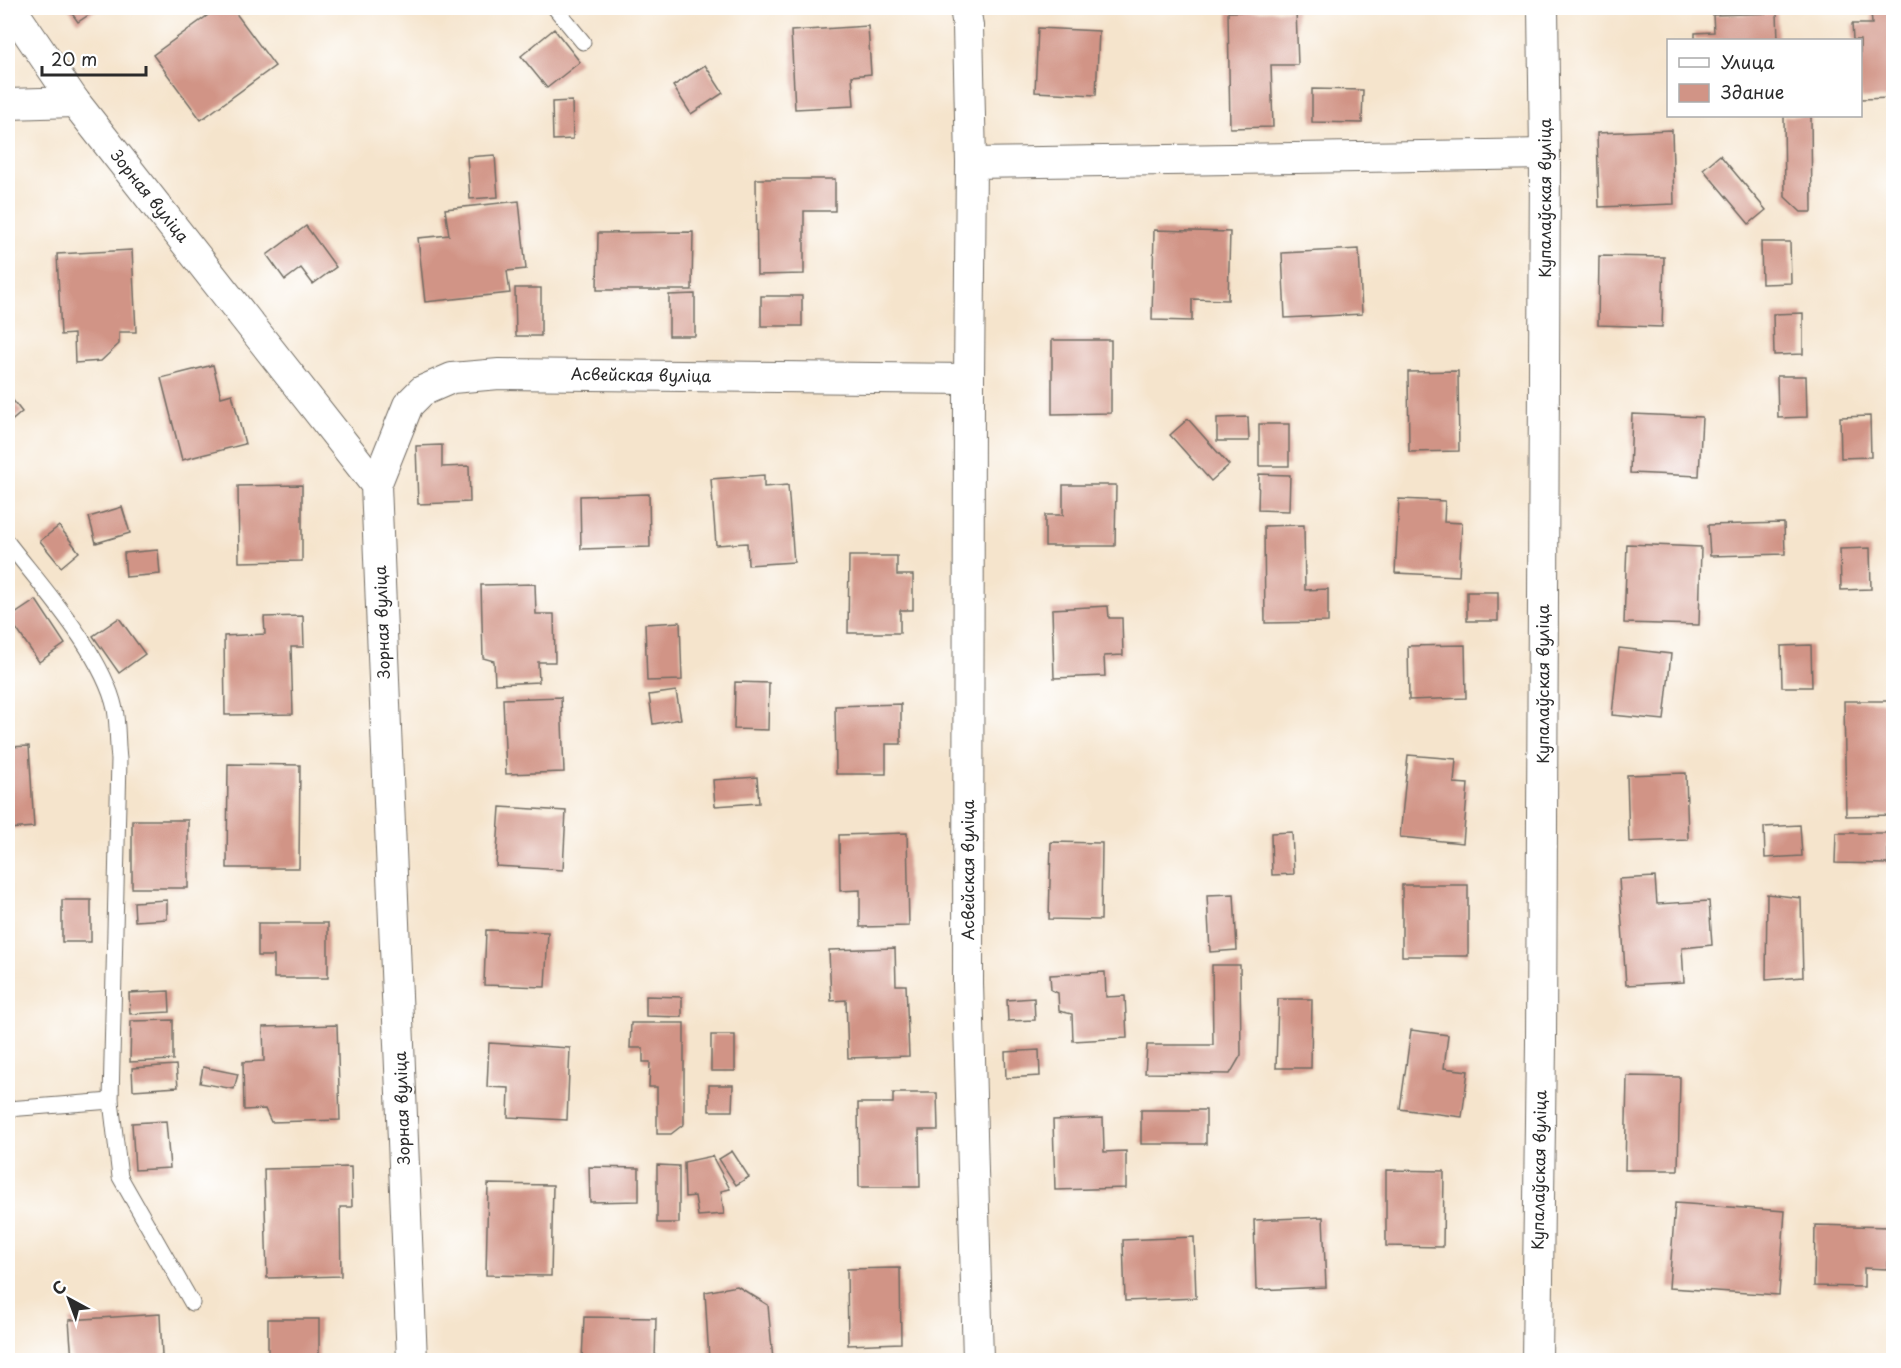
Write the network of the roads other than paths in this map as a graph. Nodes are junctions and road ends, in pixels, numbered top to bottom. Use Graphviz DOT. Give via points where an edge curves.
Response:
graph roads {
  1 [pos="11,8"];
  2 [pos="555,8"];
  3 [pos="965,8"];
  4 [pos="1543,8"];
  5 [pos="584,42"];
  6 [pos="75,102"];
  7 [pos="8,104"];
  8 [pos="1545,154"];
  9 [pos="971,164"];
  10 [pos="969,379"];
  11 [pos="376,485"];
  12 [pos="8,543"];
  13 [pos="111,1101"];
  14 [pos="8,1109"];
  15 [pos="192,1303"];
  16 [pos="412,1360"];
  17 [pos="978,1360"];
  18 [pos="1537,1360"];
  1 -- 6 [label="street, Зорная вуліца"];
  2 -- 5 [label="lane"];
  3 -- 9 [label="street, Асвейская вуліца"];
  4 -- 8 [label="street, Купалаўская вуліца"];
  6 -- 7 [label="street"];
  6 -- 11 [label="street, Зорная вуліца"];
  8 -- 9 [label="street"];
  8 -- 18 [label="street, Купалаўская вуліца"];
  9 -- 10 [label="street, Асвейская вуліца"];
  10 -- 11 [label="street, Асвейская вуліца" via="499,374 452,378 422,391 408,405"];
  10 -- 17 [label="street, Асвейская вуліца" via="968,983"];
  11 -- 16 [label="street, Зорная вуліца"];
  12 -- 13 [label="lane" via="85,643 115,708 119,759"];
  13 -- 14 [label="lane"];
  13 -- 15 [label="lane" via="120,1177"];
}
